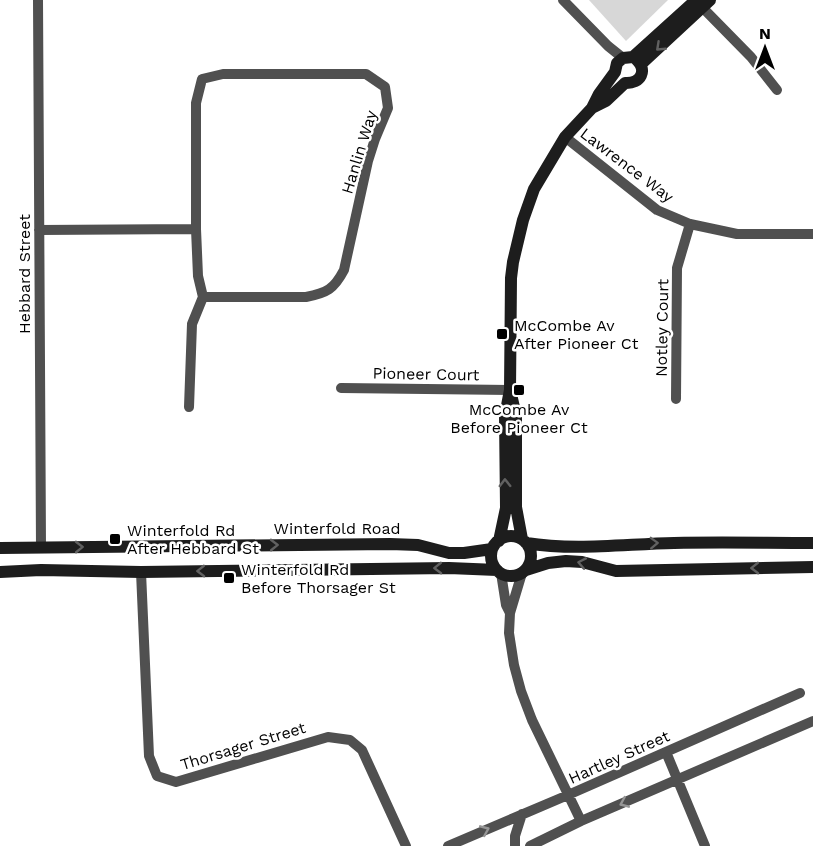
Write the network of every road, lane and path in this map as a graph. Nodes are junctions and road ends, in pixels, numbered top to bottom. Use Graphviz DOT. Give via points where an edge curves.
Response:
graph roads {
  1 [pos="38,0"];
  2 [pos="563,0"];
  3 [pos="701,2"];
  4 [pos="626,63"];
  5 [pos="625,84"];
  6 [pos="777,90"];
  7 [pos="592,108"];
  8 [pos="566,137"];
  9 [pos="690,224"];
  10 [pos="196,229"];
  11 [pos="39,230"];
  12 [pos="813,234"];
  13 [pos="203,297"];
  14 [pos="341,388"];
  15 [pos="510,390"];
  16 [pos="676,399"];
  17 [pos="189,407"];
  18 [pos="524,541"];
  19 [pos="813,543"];
  20 [pos="496,545"];
  21 [pos="41,547"];
  22 [pos="0,548"];
  23 [pos="813,567"];
  24 [pos="499,571"];
  25 [pos="0,572"];
  26 [pos="141,572"];
  27 [pos="524,572"];
  28 [pos="510,614"];
  29 [pos="801,693"];
  30 [pos="813,721"];
  31 [pos="666,752"];
  32 [pos="678,780"];
  33 [pos="568,795"];
  34 [pos="522,814"];
  35 [pos="581,821"];
  36 [pos="406,846"];
  37 [pos="448,846"];
  38 [pos="515,846"];
  39 [pos="530,846"];
  40 [pos="705,846"];
  1 -- 11 [label="street, Hebbard Street"];
  2 -- 4 [label="street"];
  3 -- 4 [label="main road"];
  3 -- 6 [label="street"];
  4 -- 5 [label="main road" via="620,81"];
  4 -- 5 [label="main road" via="642,74 638,80"];
  4 -- 7 [label="main road"];
  5 -- 7 [label="main road"];
  7 -- 8 [label="main road"];
  8 -- 9 [label="street, Lawrence Way" via="657,210"];
  8 -- 15 [label="main road" via="534,189 516,248 511,278"];
  9 -- 12 [label="street, Lawrence Way" via="737,234"];
  9 -- 16 [label="street, Notley Court" via="677,268"];
  10 -- 11 [label="street"];
  10 -- 13 [label="street, Hanlin Way"];
  10 -- 13 [label="street, Hanlin Way" via="196,103 202,79 224,74 366,74 385,87 388,108 368,161 344,270 331,290 306,297"];
  11 -- 21 [label="street, Hebbard Street"];
  13 -- 17 [label="street" via="192,324"];
  14 -- 15 [label="street, Pioneer Court"];
  15 -- 18 [label="main road" via="516,416 516,507"];
  20 -- 15 [label="main road, one-way" via="506,508 505,416"];
  18 -- 19 [label="main road, one-way" via="546,546"];
  18 -- 20 [label="main road" via="510,536"];
  18 -- 27 [label="main road" via="531,554 530,565"];
  21 -- 20 [label="main road, Winterfold Road, one-way" via="390,544 464,553"];
  20 -- 24 [label="main road" via="492,561"];
  21 -- 22 [label="main road, Winterfold Road"];
  23 -- 27 [label="main road, one-way" via="616,571 566,561 548,562"];
  24 -- 26 [label="main road, one-way" via="449,568"];
  24 -- 27 [label="main road" via="510,576"];
  24 -- 28 [label="street"];
  25 -- 26 [label="main road"];
  26 -- 36 [label="street, Thorsager Street" via="149,756 157,776 176,782 328,737 350,740 362,750"];
  27 -- 28 [label="street"];
  28 -- 33 [label="street" via="510,648 521,691"];
  29 -- 31 [label="street, Hartley Street"];
  30 -- 32 [label="street"];
  31 -- 32 [label="street"];
  31 -- 33 [label="street, Hartley Street"];
  32 -- 35 [label="street, one-way"];
  32 -- 40 [label="street"];
  33 -- 34 [label="street, Hartley Street"];
  33 -- 35 [label="street"];
  37 -- 34 [label="street, Hartley Street, one-way"];
  34 -- 38 [label="street"];
  35 -- 39 [label="street"];
}
